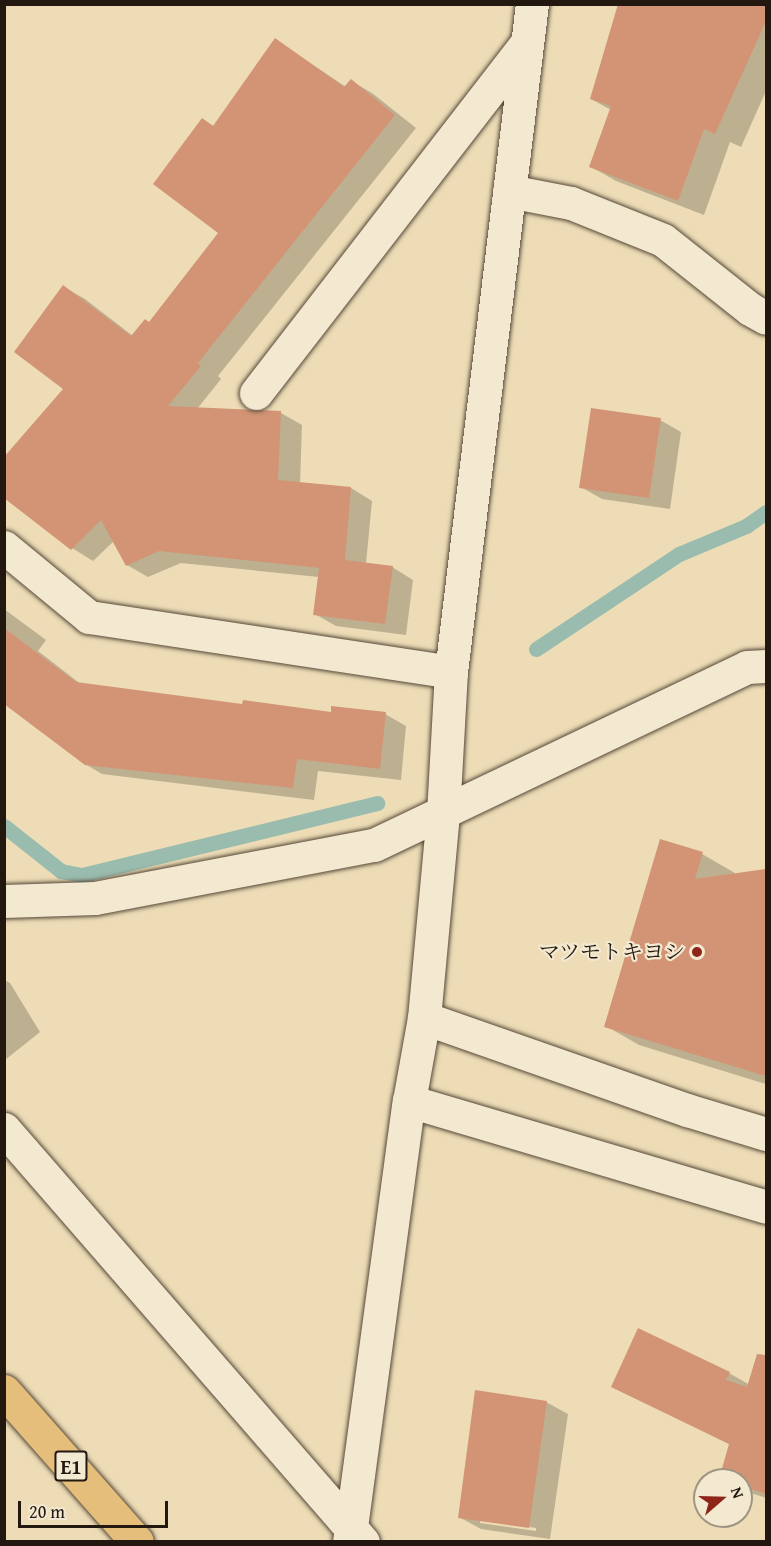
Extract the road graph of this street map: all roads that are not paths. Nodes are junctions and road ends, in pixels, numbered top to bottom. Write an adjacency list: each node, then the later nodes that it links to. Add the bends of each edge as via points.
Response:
1 (532, 4): 2 (street)
2 (526, 44): 3 (street); 5 (street)
3 (509, 191): 4 (street, via 571,203 663,240); 8 (street)
4 (766, 318)
5 (256, 393)
6 (4, 547): 8 (street, via 88,617)
7 (766, 666): 9 (street, via 747,667)
8 (452, 672): 9 (street)
9 (443, 814): 10 (street, via 374,845 266,867 94,898); 11 (street)
10 (4, 901)
11 (423, 1018): 12 (street); 14 (street)
12 (409, 1101): 15 (street); 17 (street)
13 (4, 1129): 17 (street)
14 (766, 1134)
15 (766, 1207)
16 (4, 1391): 18 (highway, E1)
17 (354, 1536)
18 (137, 1542)

